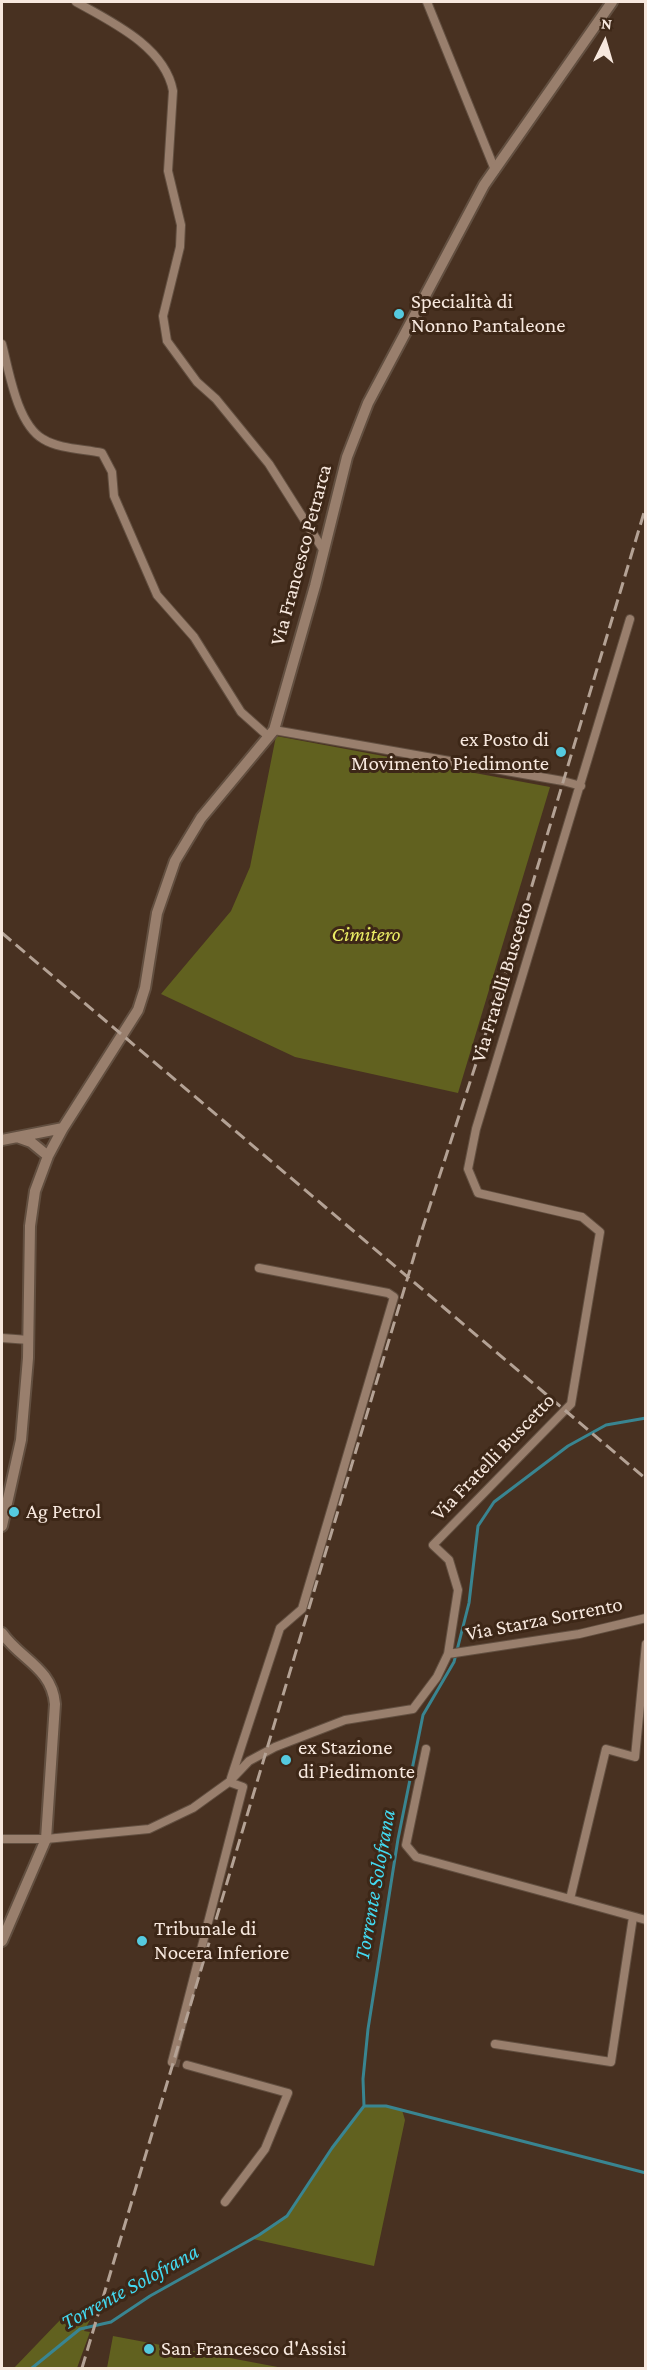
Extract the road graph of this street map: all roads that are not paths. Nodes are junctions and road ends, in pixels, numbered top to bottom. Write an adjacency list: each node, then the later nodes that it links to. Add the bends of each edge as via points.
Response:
1 (76, 2): 6 (street, via 143,45 164,65 171,81 168,171 181,225 176,269 163,316 167,341 197,382 216,399 269,464)
2 (427, 2): 4 (street)
3 (612, 2): 4 (main road, Via Francesco Petrarca)
4 (495, 170): 6 (main road, Via Francesco Petrarca, via 354,433)
5 (2, 344): 8 (street, via 18,404 33,430 44,440 102,453 108,461 114,496 154,589 194,637 241,712)
6 (324, 551): 8 (main road, Via Francesco Petrarca)
7 (630, 619): 9 (street, Via Fratelli Buscetto)
8 (272, 734): 9 (street); 10 (main road, Via Francesco Petrarca, via 201,818 175,861 157,913 138,1010)
9 (581, 786): 21 (street, Via Fratelli Buscetto, via 476,1129 468,1169 478,1193 582,1217 600,1232 571,1404 433,1545 449,1560 458,1590)
10 (63, 1128): 11 (main road); 13 (main road, Via Francesco Petrarca)
11 (17, 1137): 12 (main road); 13 (main road, via 31,1142)
12 (2, 1140)
13 (48, 1156): 16 (main road, Via Francesco Petrarca, via 35,1191 30,1226)
14 (259, 1268): 23 (street, via 394,1297 302,1609 280,1628)
15 (2, 1338): 16 (street)
16 (29, 1340): 17 (main road, Via Francesco Petrarca, via 21,1440)
17 (2, 1526)
18 (645, 1618): 21 (street, Via Starza Sorrento, via 579,1634)
19 (2, 1633): 25 (main road, via 44,1672 54,1695)
20 (645, 1644): 26 (street, via 635,1757 606,1749)
21 (455, 1654): 23 (street, Via Fratelli Buscetto, via 413,1709 345,1720 275,1747 249,1761)
22 (426, 1749): 26 (street, via 406,1845 416,1857)
23 (229, 1782): 25 (street, Via Fratelli Buscetto, via 193,1808 149,1829); 31 (street, via 243,1787)
24 (2, 1839): 25 (street, Via Fratelli Buscetto)
25 (46, 1839): 29 (main road)
26 (570, 1899): 27 (street)
27 (633, 1917): 28 (street); 30 (street, via 611,2062)
28 (645, 1920)
29 (2, 1941)
30 (495, 2044)
31 (171, 2061)
32 (187, 2065): 33 (street, via 288,2093 265,2149)
33 (225, 2202)

